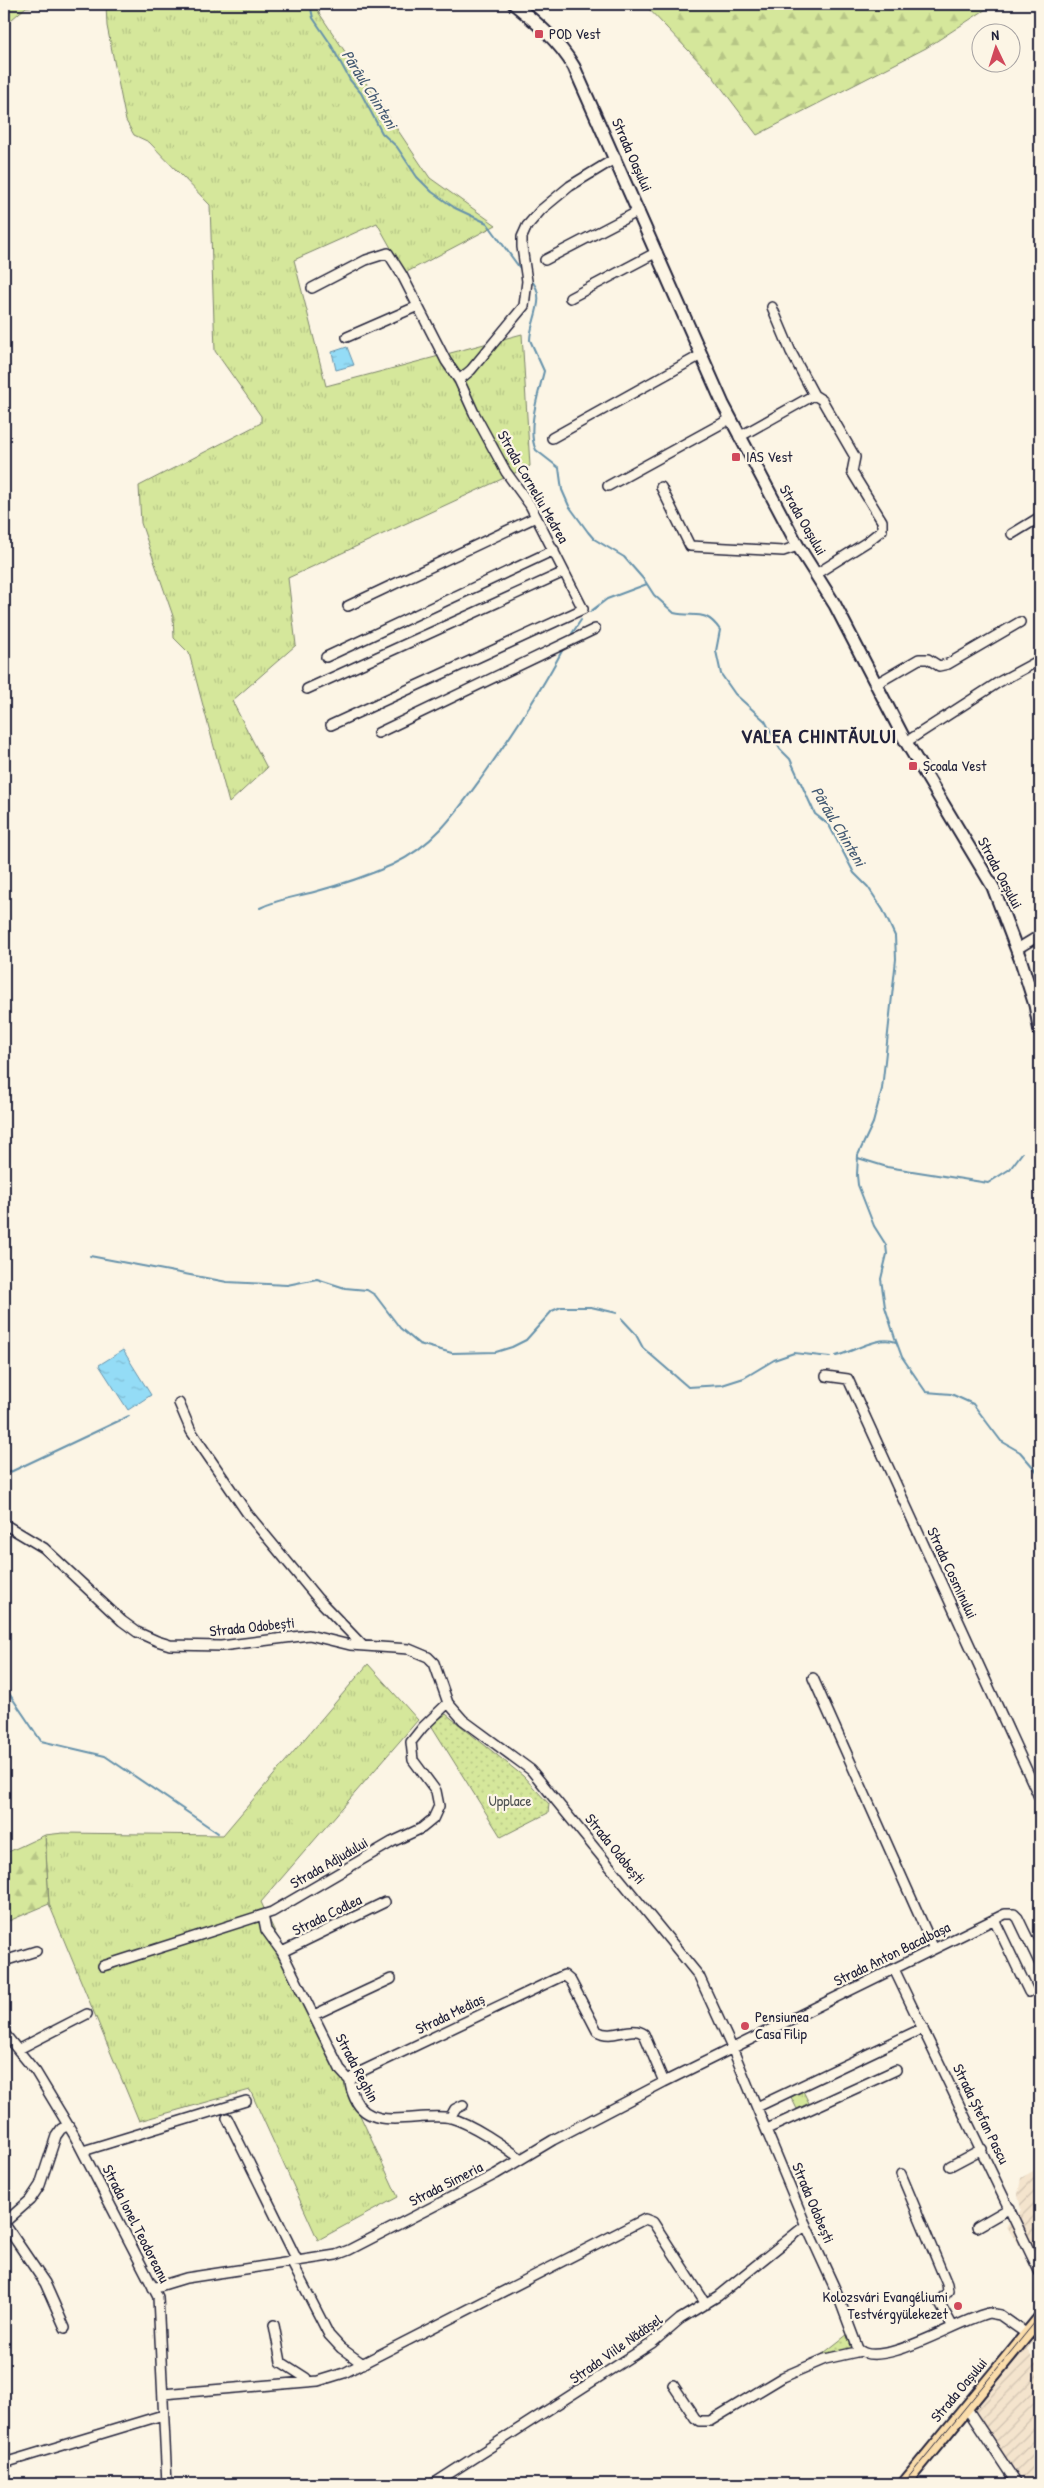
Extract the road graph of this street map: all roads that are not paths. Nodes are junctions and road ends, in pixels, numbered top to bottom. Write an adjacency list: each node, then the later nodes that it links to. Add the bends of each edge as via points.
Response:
1 (514, 4): 2 (main road, Strada Oașului, via 564,50)
2 (616, 158): 3 (main road, Strada Oașului); 12 (street, via 564,190 527,226 522,237 526,277 524,306)
3 (639, 211): 4 (main road, Strada Oașului); 5 (street)
4 (657, 252): 7 (street); 11 (main road, Strada Oașului)
5 (545, 260)
6 (312, 288): 8 (street, Strada Corneliu Medrea, via 366,260 388,253)
7 (570, 298)
8 (418, 306): 10 (street); 12 (street, Strada Corneliu Medrea)
9 (772, 307): 13 (street)
10 (347, 337)
11 (701, 355): 14 (main road, Strada Oașului); 16 (street)
12 (459, 380): 19 (street, Strada Corneliu Medrea, via 506,472)
13 (814, 395): 15 (street); 25 (street, via 822,400 855,457 852,472 883,525 877,535)
14 (730, 419): 15 (main road, Strada Oașului); 17 (street)
15 (739, 437): 22 (main road, Strada Oașului)
16 (552, 438)
17 (608, 486)
18 (660, 487): 22 (street, via 690,546 782,551)
19 (536, 517): 23 (street, Strada Corneliu Medrea); 26 (street)
20 (1040, 518): 21 (street)
21 (1012, 534)
22 (798, 546): 25 (main road, Strada Oașului)
23 (554, 550): 24 (street, Strada Corneliu Medrea); 29 (street)
24 (564, 572): 32 (street); 33 (street, Strada Corneliu Medrea, via 583,608)
25 (816, 574): 31 (main road, Strada Oașului)
26 (348, 606)
27 (1020, 622): 31 (street, via 948,664 939,666 922,658)
28 (595, 629): 34 (street)
29 (326, 658)
30 (1038, 661): 35 (street)
31 (876, 684): 35 (main road, Strada Oașului)
32 (308, 689)
33 (331, 725)
34 (378, 733)
35 (906, 742): 37 (main road, Strada Oașului, via 992,887)
36 (1040, 935): 37 (street)
37 (1017, 949): 38 (main road, Strada Oașului)
38 (1040, 1032)
39 (826, 1376): 45 (street, Strada Cosminului, via 848,1379)
40 (179, 1403): 42 (street, via 191,1431 247,1513)
41 (4, 1524): 42 (street, Strada Odobești, via 44,1548 122,1621 149,1638 170,1645 220,1646 308,1635)
42 (363, 1646): 44 (street, Strada Odobești, via 409,1649 428,1657 434,1662)
43 (813, 1678): 49 (street)
44 (448, 1703): 47 (street, Strada Adjudului, via 412,1742 413,1760 436,1791 439,1806 433,1819); 63 (street, Strada Odobești, via 463,1720 531,1770 597,1849 700,1976)
45 (1040, 1799)
46 (385, 1902): 51 (street, Strada Codlea)
47 (263, 1915): 51 (street, Strada Reghin, via 266,1930); 54 (street, Strada Adjudului)
48 (994, 1919): 49 (street, Strada Anton Bacalbașa); 53 (street, Strada Anton Bacalbașa, via 1010,1913 1018,1918); 57 (street)
49 (934, 1949): 55 (street, Strada Anton Bacalbașa)
50 (36, 1952): 52 (street)
51 (282, 1952): 59 (street, Strada Reghin)
52 (4, 1961)
53 (1040, 1964)
54 (103, 1966)
55 (894, 1969): 60 (street, Strada Ștefan Pascu); 63 (street, Strada Anton Bacalbașa)
56 (391, 1979): 59 (street)
57 (1029, 1992)
58 (87, 2014): 62 (street)
59 (314, 2015): 65 (street, Strada Reghin, via 341,2071)
60 (923, 2028): 69 (street); 74 (street, Strada Ștefan Pascu)
61 (4, 2033): 62 (street, Strada Ionel Teodoreanu)
62 (19, 2049): 72 (street, Strada Ionel Teodoreanu)
63 (733, 2050): 66 (street, Strada Simeria); 69 (street, Strada Odobești)
64 (896, 2070): 73 (street)
65 (350, 2080): 66 (street, Strada Mediaș, via 358,2073 564,1975 571,1981 597,2031 615,2035 634,2030 644,2034); 71 (street, Strada Reghin, via 358,2106 366,2114 390,2118)
66 (664, 2082): 76 (street, Strada Simeria)
67 (246, 2101): 75 (street)
68 (463, 2105): 71 (street, via 455,2109)
69 (758, 2107): 73 (street, Strada Odobești)
70 (227, 2118): 83 (street)
71 (450, 2118): 76 (street, Strada Reghin)
72 (68, 2125): 75 (street, Strada Ionel Teodoreanu); 80 (street, via 56,2136 40,2185 30,2200)
73 (767, 2129): 81 (street, Strada Odobești)
74 (982, 2149): 77 (street); 79 (street, Strada Ștefan Pascu)
75 (83, 2151): 85 (street, Strada Ionel Teodoreanu)
76 (521, 2158): 83 (street, Strada Simeria, via 349,2250)
77 (950, 2166)
78 (902, 2174): 89 (street, via 947,2284 948,2291 939,2302)
79 (1010, 2208): 82 (street); 84 (street, Strada Ștefan Pascu)
80 (4, 2223): 90 (street, via 45,2283)
81 (806, 2225): 86 (street, Strada Viile Nădășel); 92 (street, Strada Odobești)
82 (977, 2227)
83 (294, 2261): 85 (street, Strada Simeria, via 186,2278); 93 (street, via 328,2335)
84 (1040, 2273)
85 (153, 2288): 96 (street, Strada Ionel Teodoreanu, via 158,2297)
86 (706, 2304): 93 (street, via 653,2222 645,2218); 101 (street, Strada Viile Nădășel, via 639,2352)
87 (1040, 2318): 91 (main road, Strada Oașului)
88 (274, 2325): 94 (street, via 281,2362)
89 (952, 2327): 91 (street, via 983,2314 994,2313); 92 (street, via 896,2351 871,2354)
90 (65, 2328)
91 (1027, 2334): 97 (main road, Strada Oașului)
92 (860, 2351): 95 (street, via 825,2359 783,2377 710,2421 694,2418)
93 (363, 2364): 94 (street, via 330,2378)
94 (306, 2381): 96 (street)
95 (672, 2385)
96 (162, 2394): 98 (street, Strada Ionel Teodoreanu)
97 (966, 2407): 102 (main road, Strada Oașului); 103 (street)
98 (164, 2415): 99 (street); 100 (street, Strada Ionel Teodoreanu)
99 (4, 2463)
100 (167, 2484)
101 (433, 2484)
102 (904, 2484)
103 (1016, 2484)

